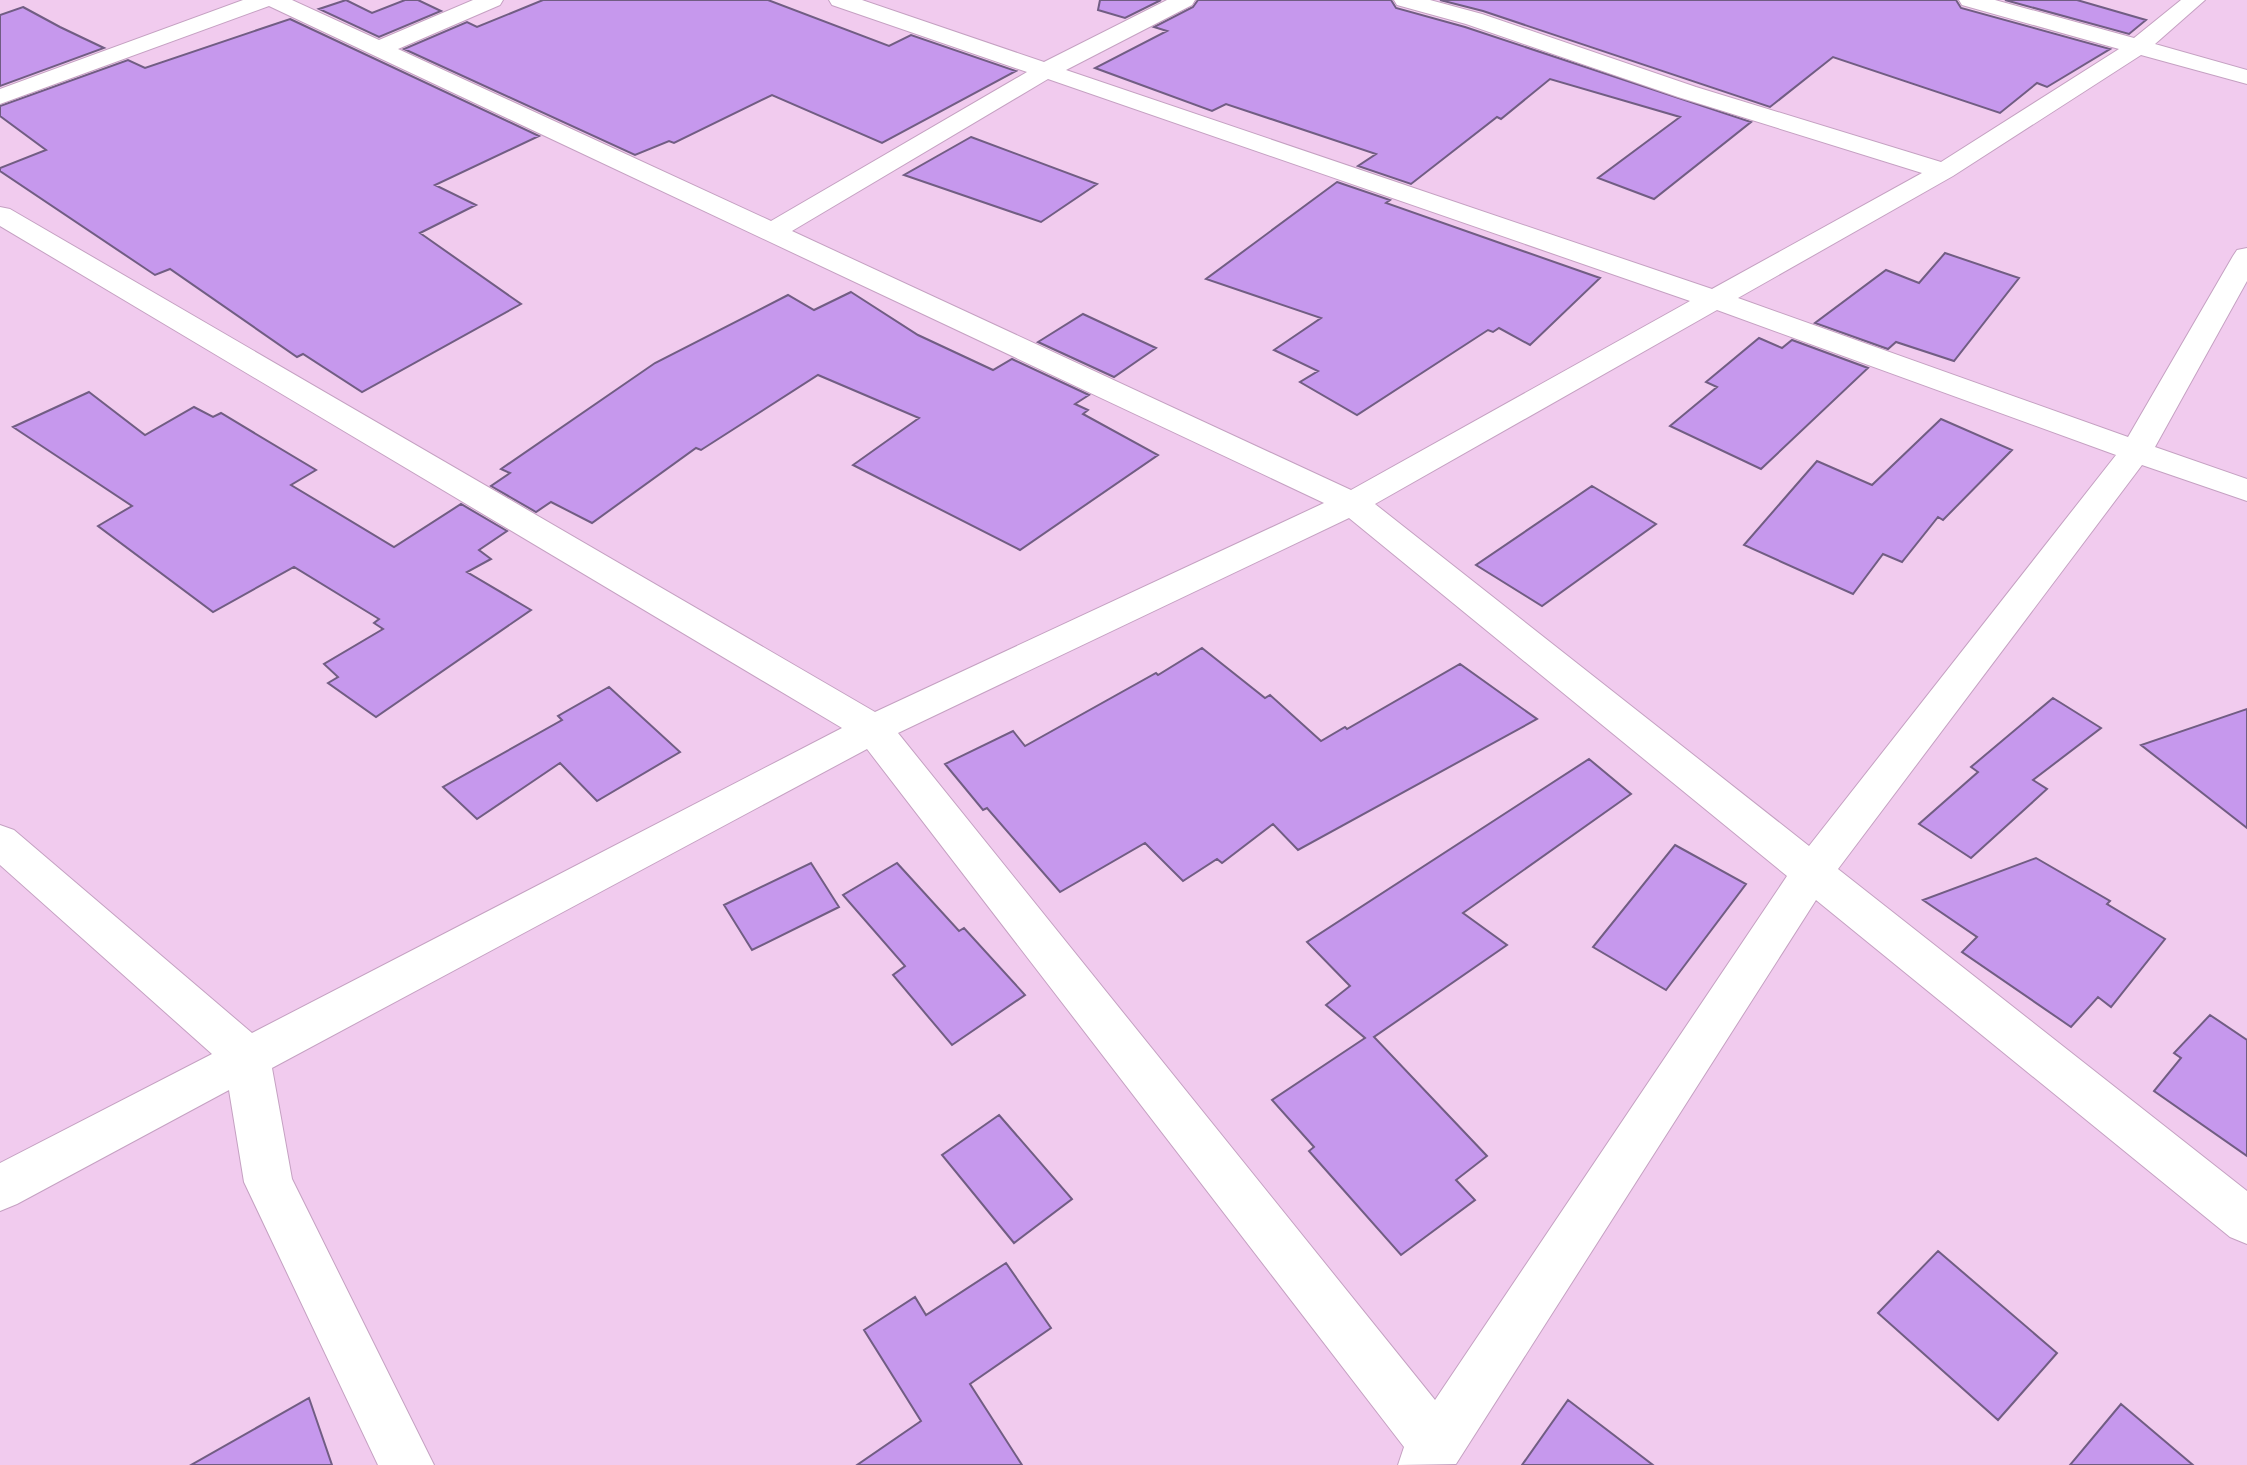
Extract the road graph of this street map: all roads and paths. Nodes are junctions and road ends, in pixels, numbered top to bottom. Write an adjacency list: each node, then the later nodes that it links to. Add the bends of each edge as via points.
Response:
1 (264, 0): 13 (street)
2 (274, 0): 10 (street)
3 (492, 0): 10 (street)
4 (840, 0): 11 (street)
5 (1184, 0): 11 (street)
6 (1405, 0): 14 (street)
7 (1970, 0): 9 (street)
8 (2194, 0): 9 (street)
9 (2139, 46): 12 (street); 14 (street)
10 (379, 49): 16 (street)
11 (1045, 71): 16 (street); 18 (street)
12 (2247, 77)
13 (0, 97)
14 (1944, 172): 18 (street)
15 (0, 215): 22 (street)
16 (772, 232): 21 (street)
17 (2247, 257): 19 (street)
18 (1712, 299): 19 (street); 21 (street)
19 (2136, 451): 20 (street); 24 (street)
20 (2247, 491)
21 (1352, 503): 22 (street); 24 (street)
22 (873, 729): 25 (street); 28 (street)
23 (0, 841): 25 (street)
24 (1811, 873): 27 (street); 28 (street)
25 (247, 1057): 26 (street); 29 (street, via 268,1182)
26 (0, 1188)
27 (2247, 1221)
28 (1430, 1455)
29 (407, 1465)

